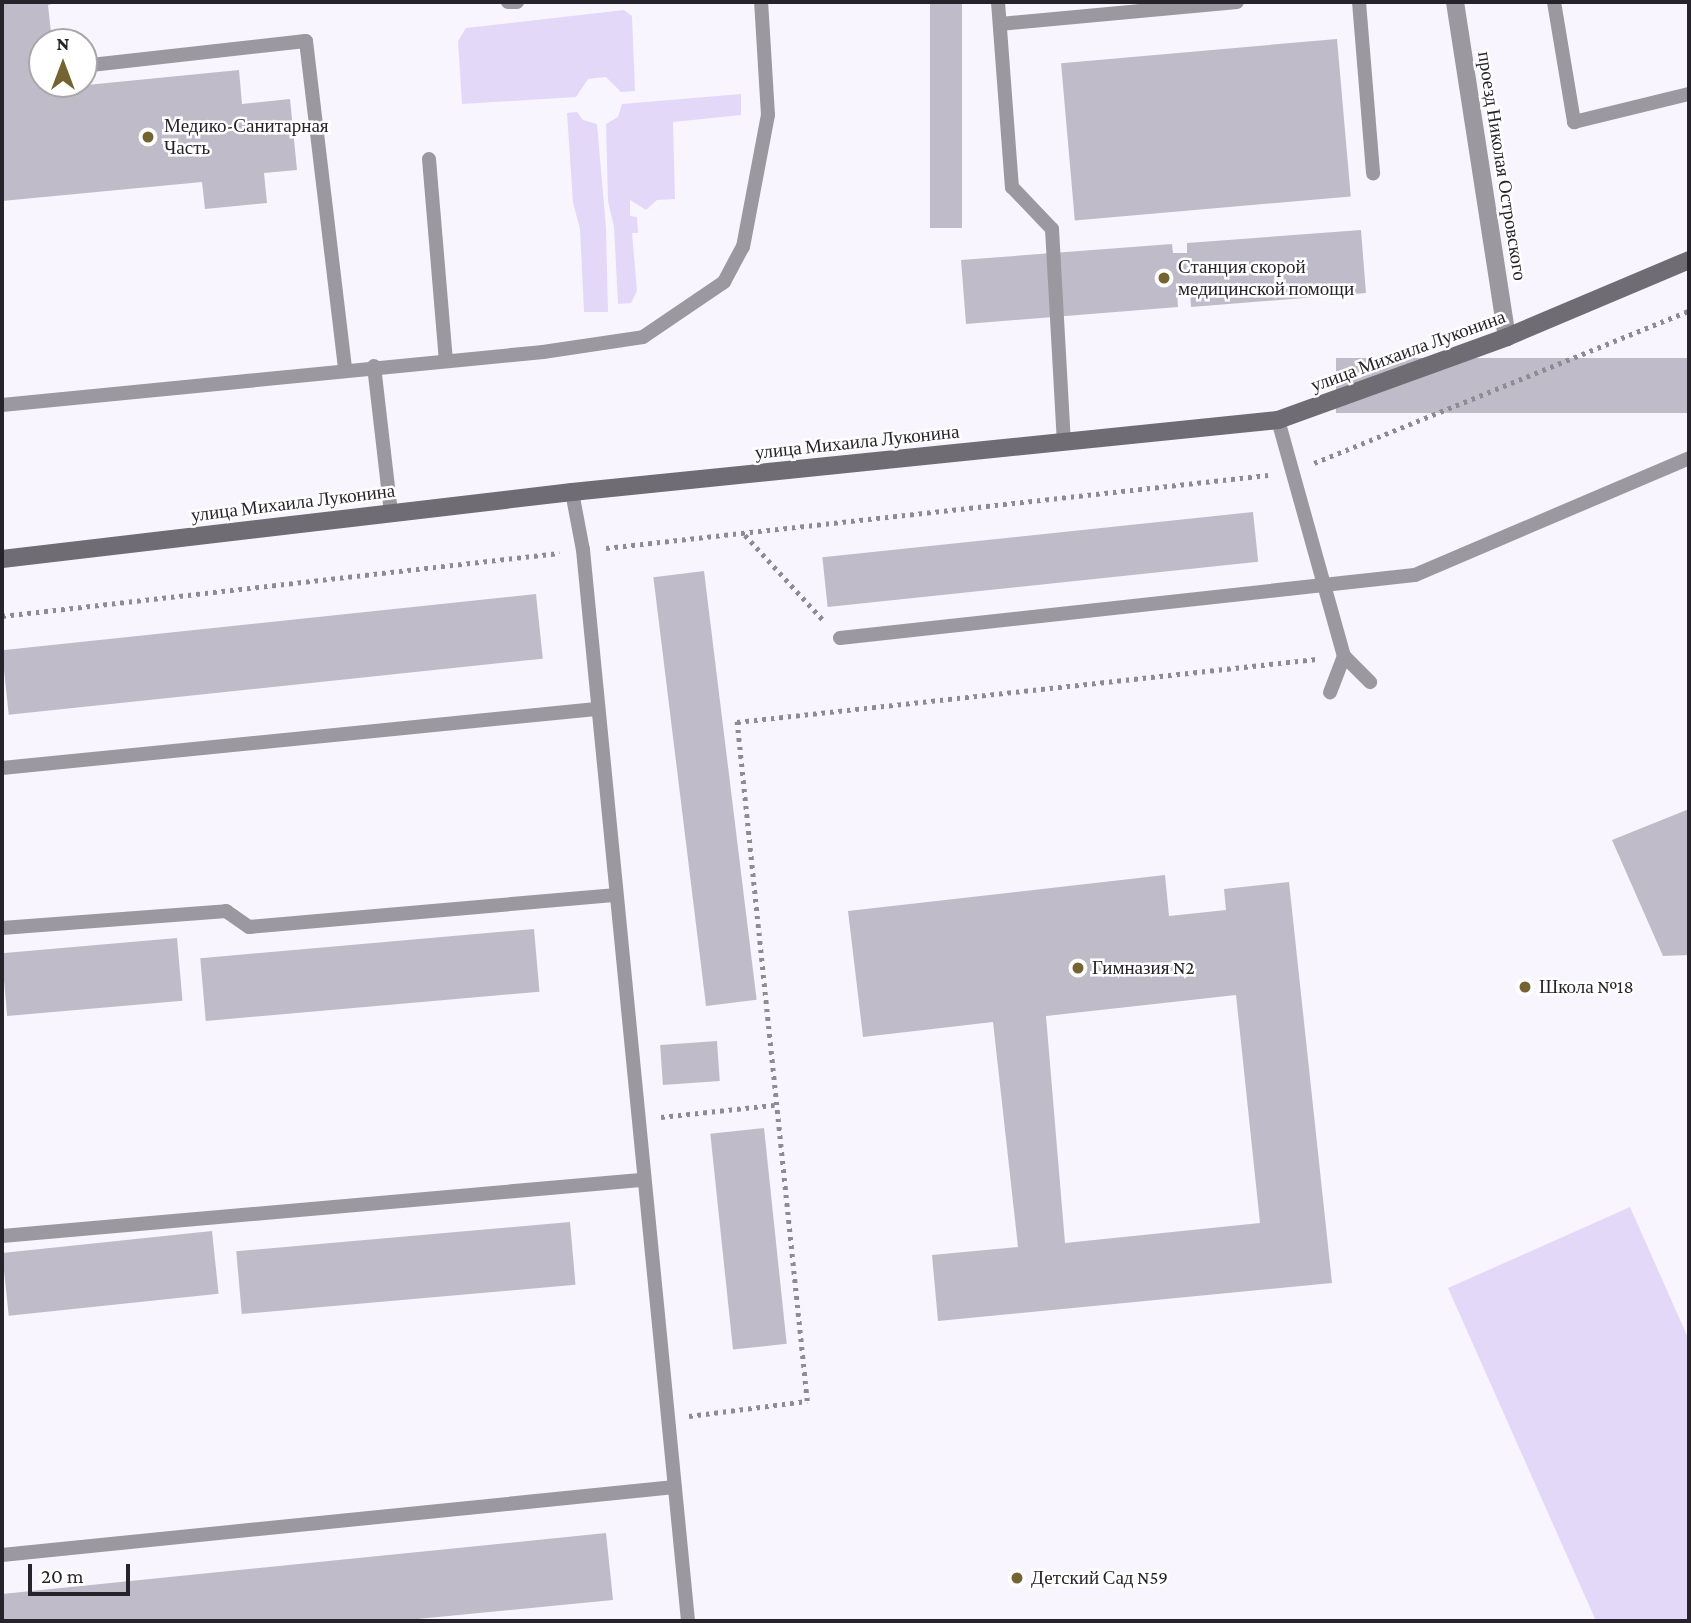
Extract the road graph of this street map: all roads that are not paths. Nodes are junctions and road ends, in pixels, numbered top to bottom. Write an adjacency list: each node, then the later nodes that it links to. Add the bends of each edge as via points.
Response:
1 (508, 2): 2 (lane)
2 (517, 2)
3 (761, 2): 16 (lane, via 768,115 743,247 724,282 643,337)
4 (998, 2): 9 (lane)
5 (1237, 2): 9 (lane)
6 (1359, 2): 13 (lane)
7 (1455, 2): 15 (street, проезд Николая Островского)
8 (1555, 2): 11 (lane, via 1574,122)
9 (1000, 24): 21 (lane, via 1012,187 1052,229)
10 (98, 64): 18 (lane, via 306,41)
11 (1689, 94)
12 (429, 159): 16 (lane)
13 (1373, 173)
14 (1689, 260): 15 (main road, улица Михаила Луконина)
15 (1507, 337): 20 (main road, улица Михаила Луконина)
16 (446, 360): 17 (lane)
17 (374, 366): 18 (lane); 24 (lane)
18 (345, 369): 19 (lane)
19 (2, 405)
20 (1278, 420): 21 (main road, улица Михаила Луконина); 26 (lane)
21 (1064, 442): 23 (main road, улица Михаила Луконина)
22 (1689, 458): 26 (lane, via 1415,575)
23 (572, 492): 24 (main road, улица Михаила Луконина); 31 (lane, via 583,550)
24 (391, 513): 25 (main road, улица Михаила Луконина)
25 (2, 559)
26 (1325, 588): 27 (lane); 28 (lane)
27 (840, 638)
28 (1344, 656): 29 (lane); 30 (lane)
29 (1370, 682)
30 (1330, 692)
31 (596, 709): 32 (lane); 33 (lane)
32 (2, 768)
33 (614, 894): 34 (lane, via 249,927 226,911); 35 (lane)
34 (2, 929)
35 (641, 1180): 36 (lane); 37 (lane)
36 (2, 1236)
37 (675, 1488): 38 (lane); 39 (lane)
38 (2, 1555)
39 (688, 1621)

